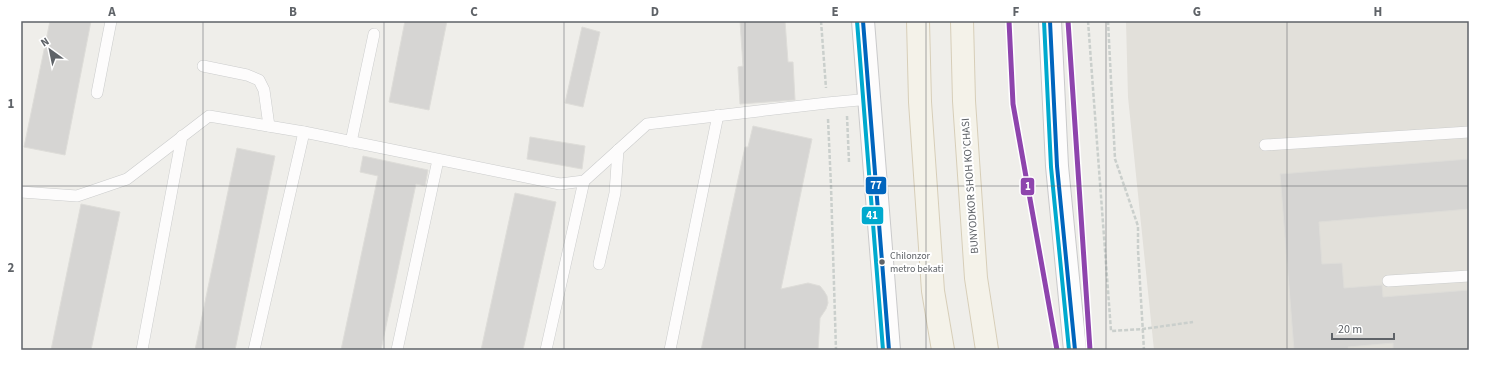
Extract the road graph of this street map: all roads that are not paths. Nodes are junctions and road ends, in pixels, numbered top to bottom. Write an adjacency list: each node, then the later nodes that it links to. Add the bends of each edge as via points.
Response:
1 (111, 21): 8 (lane)
2 (863, 21): 9 (street)
3 (918, 21): 30 (main road, via 923,149 933,291)
4 (962, 21): 31 (main road, BUNYODKOR SHOH KO'CHASI, via 964,101 976,278)
5 (1050, 21): 32 (street, via 1058,166)
6 (374, 34): 15 (lane)
7 (203, 66): 11 (lane, via 259,80 264,90)
8 (97, 93)
9 (870, 99): 10 (lane); 29 (street)
10 (718, 116): 17 (lane, via 648,124); 28 (lane)
11 (269, 126): 12 (lane); 14 (lane, via 209,116)
12 (304, 132): 15 (lane); 25 (lane)
13 (1469, 132): 16 (lane)
14 (182, 136): 20 (lane, via 127,179 77,196); 24 (lane)
15 (351, 142): 18 (lane)
16 (1265, 145)
17 (618, 150): 19 (lane); 21 (lane, via 615,193)
18 (438, 160): 19 (lane, via 560,184); 26 (lane)
19 (584, 181): 27 (lane)
20 (21, 192)
21 (600, 264)
22 (1469, 276): 23 (lane)
23 (1388, 281)
24 (142, 350)
25 (254, 350)
26 (397, 350)
27 (546, 350)
28 (670, 350)
29 (889, 350)
30 (943, 350)
31 (988, 350)
32 (1075, 350)

